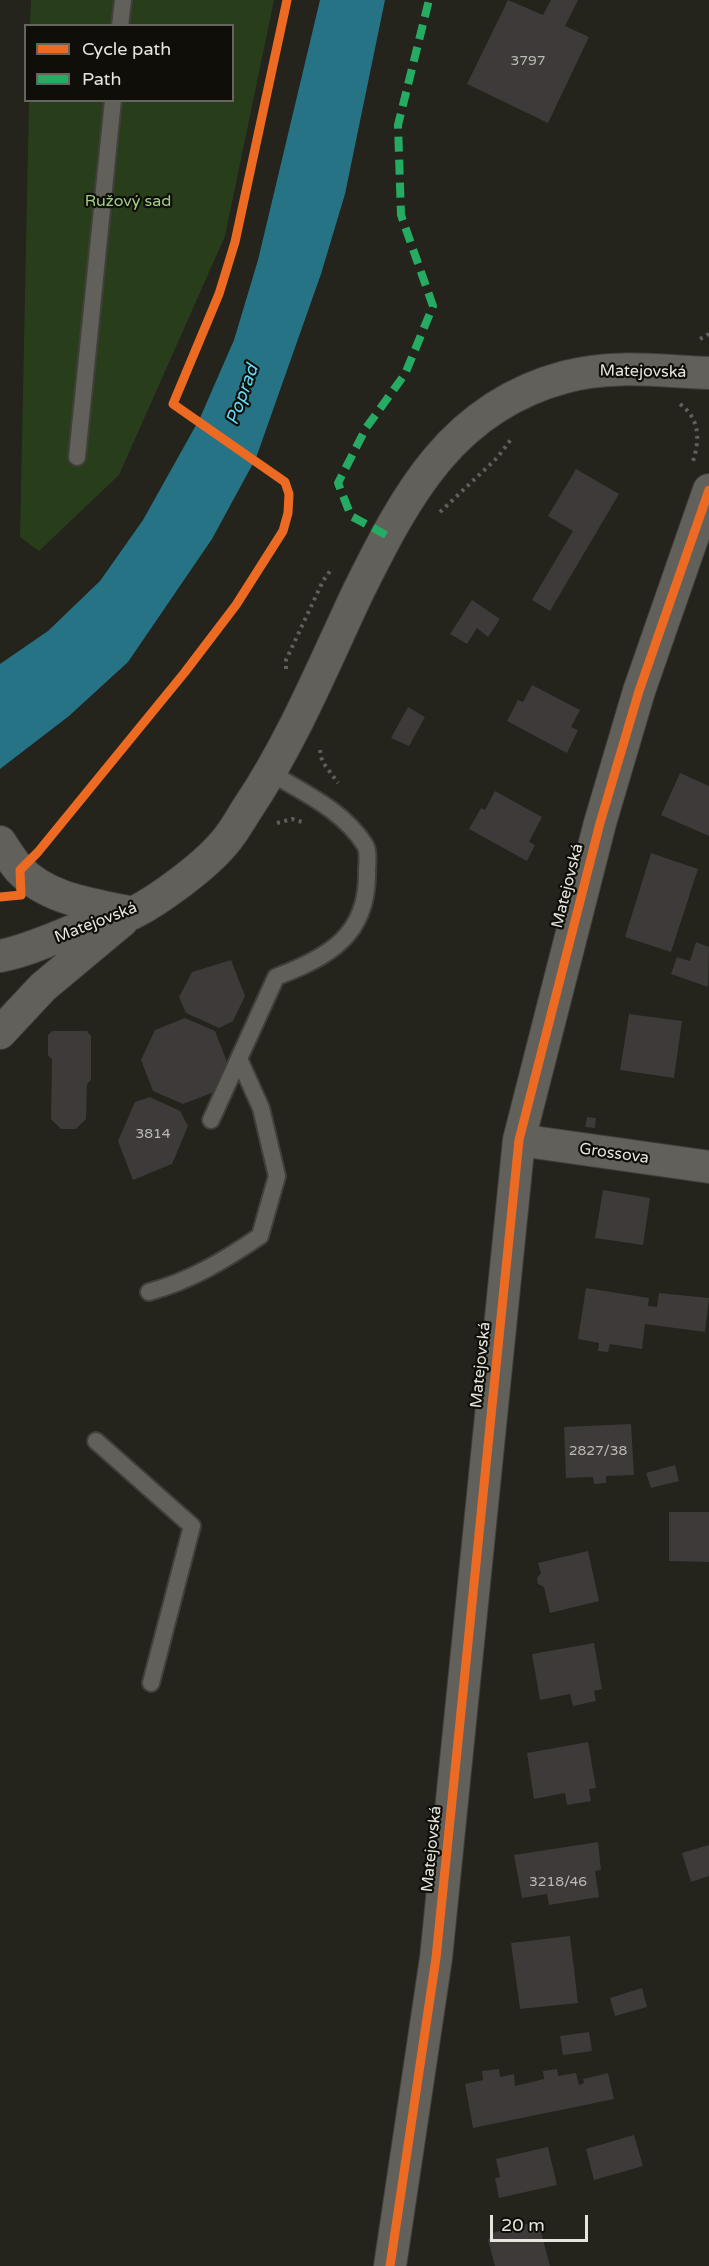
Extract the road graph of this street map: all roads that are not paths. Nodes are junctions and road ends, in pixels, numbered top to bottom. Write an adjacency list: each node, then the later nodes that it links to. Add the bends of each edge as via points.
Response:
1 (123, 0): 2 (lane)
2 (120, 24)
3 (113, 102): 5 (lane)
4 (709, 373): 8 (street, Matejovská, via 620,368 565,376 523,392 466,429 428,469 399,511)
5 (77, 457)
6 (700, 479): 7 (street, Matejovská)
7 (698, 550): 15 (street, Matejovská, via 639,691 603,812)
8 (271, 773): 10 (street, Matejovská, via 224,843 190,874); 13 (lane, via 339,814 367,847 368,893 353,930 318,961 276,977)
9 (0, 842): 10 (street, via 20,870 45,890)
10 (132, 913): 11 (street, Matejovská); 12 (street, via 43,987)
11 (0, 956)
12 (0, 1033)
13 (239, 1059): 14 (lane); 17 (lane, via 261,1108 277,1176 260,1236 178,1285)
14 (211, 1119)
15 (519, 1140): 16 (street, Grossova); 20 (street, Matejovská, via 436,1958)
16 (709, 1167)
17 (149, 1292)
18 (96, 1441): 19 (lane, via 192,1526)
19 (151, 1683)
20 (390, 2266)

